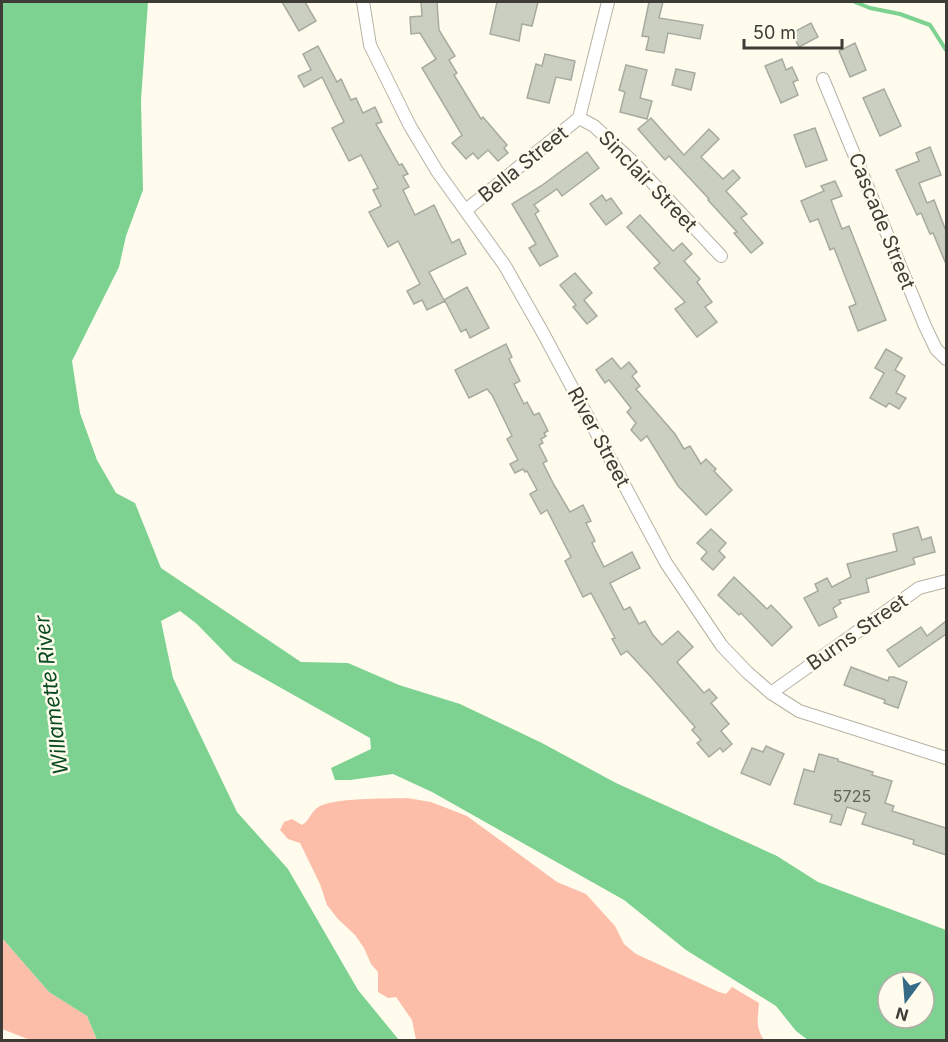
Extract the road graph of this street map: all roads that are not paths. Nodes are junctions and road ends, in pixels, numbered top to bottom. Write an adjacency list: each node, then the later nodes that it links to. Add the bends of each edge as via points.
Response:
1 (363, 2): 5 (street, River Street, via 370,45 410,126)
2 (608, 2): 4 (street, Sinclair Street)
3 (823, 79): 7 (street, Cascade Street, via 925,326 936,349)
4 (579, 118): 5 (street, Bella Street); 6 (street, Sinclair Street, via 594,126 634,163)
5 (466, 210): 9 (street, River Street, via 505,266 666,563 722,646)
6 (721, 256)
7 (946, 359)
8 (946, 581): 9 (street, Burns Street, via 919,588)
9 (771, 693): 10 (street, River Street, via 799,711)
10 (946, 758)

